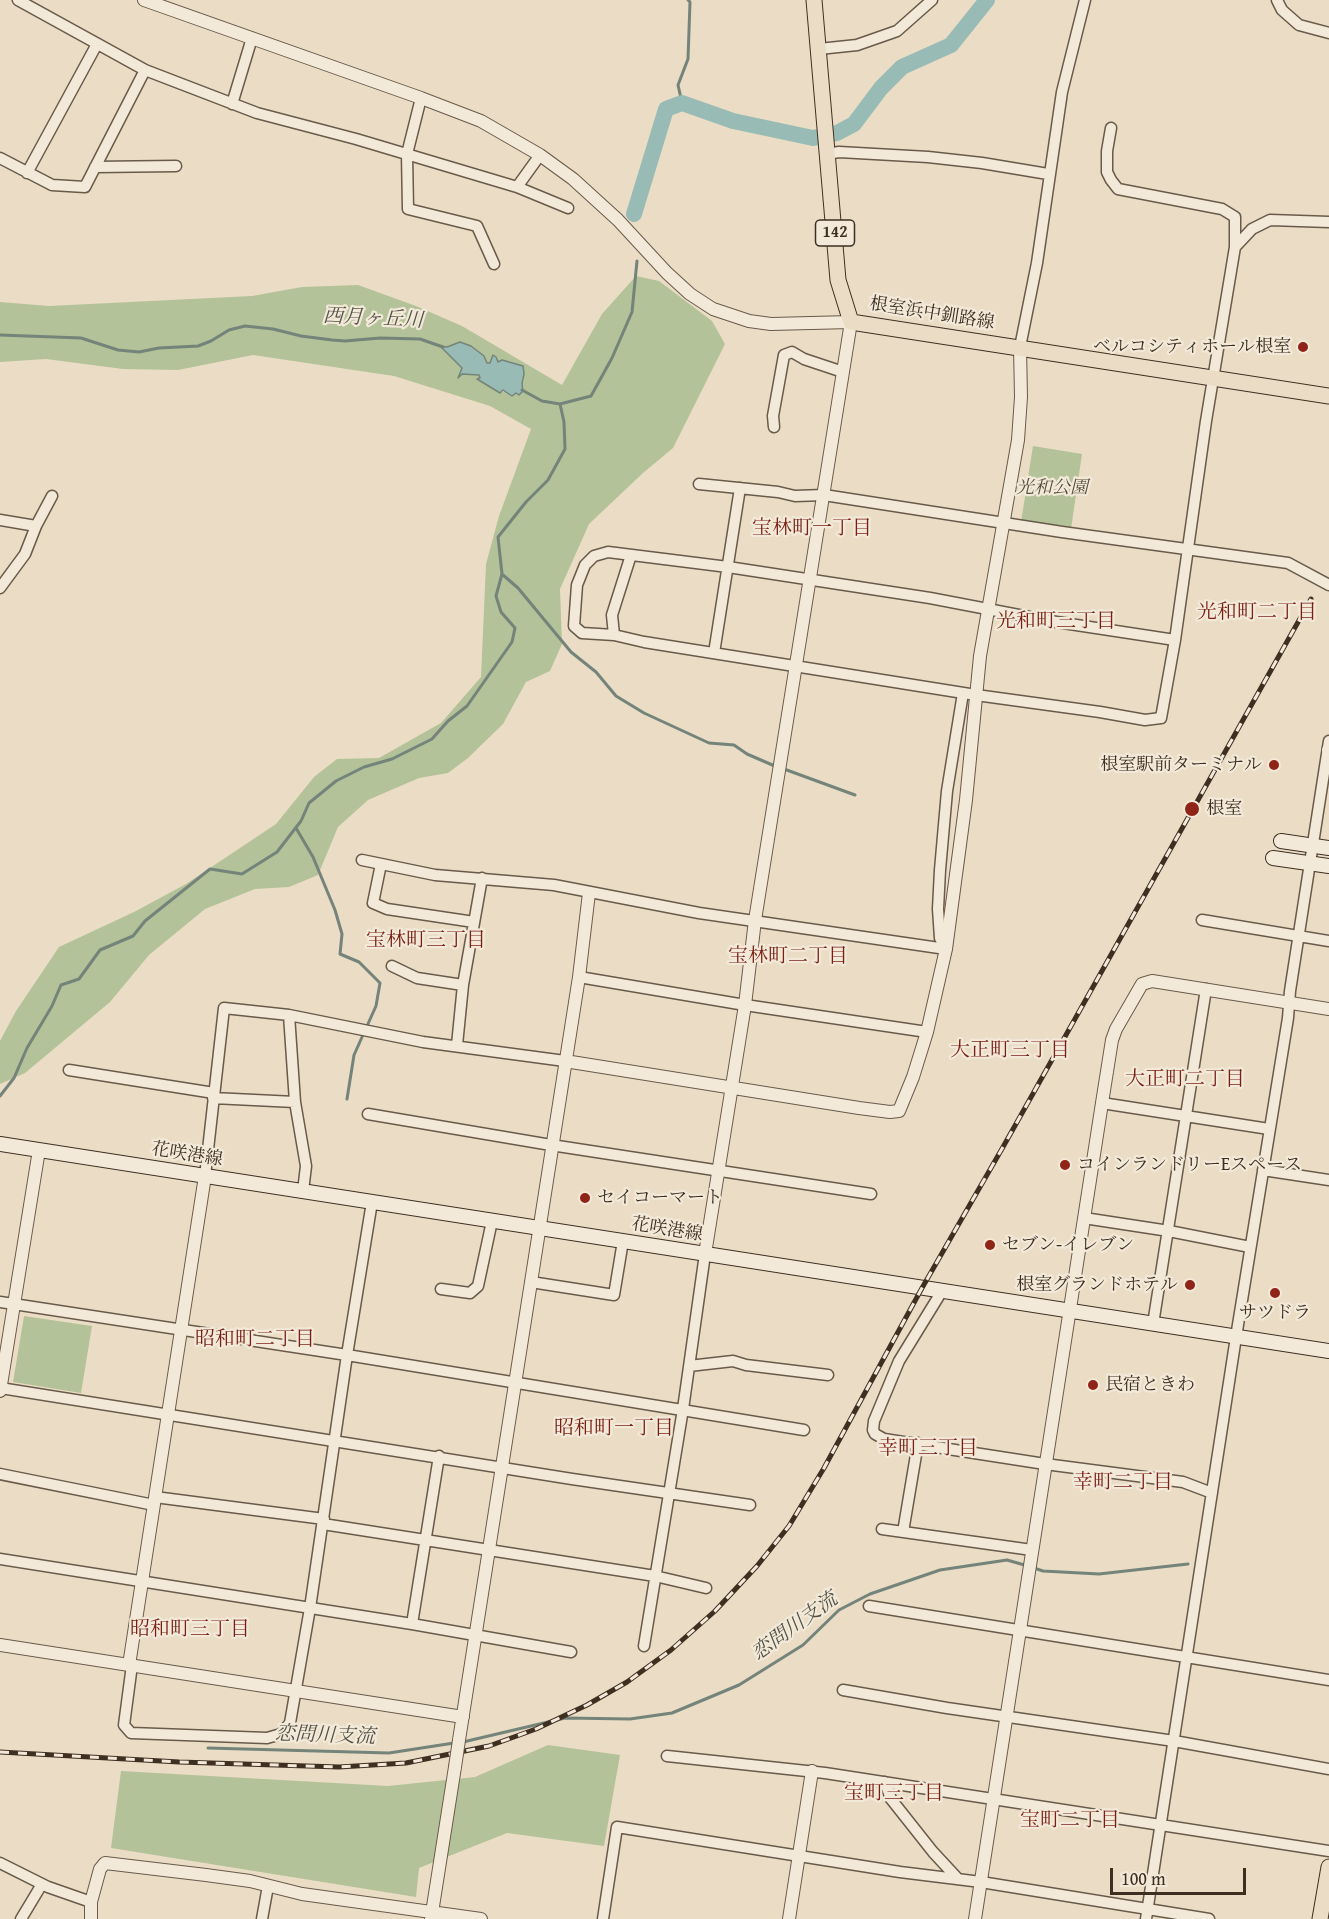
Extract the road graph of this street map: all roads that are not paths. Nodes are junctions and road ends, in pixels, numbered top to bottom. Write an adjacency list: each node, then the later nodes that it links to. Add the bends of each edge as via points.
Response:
1 (18, 0): 9 (street)
2 (144, 0): 8 (street)
3 (814, 0): 10 (main road, 根室浜中釧路線 / 142)
4 (932, 0): 10 (street, via 897,31 857,45)
5 (1085, 0): 22 (street, via 1062,93)
6 (1277, 0): 7 (street, via 1299,25)
7 (1329, 33)
8 (252, 38): 12 (street); 13 (street)
9 (97, 44): 11 (street); 21 (street)
10 (819, 49): 15 (main road, 根室浜中釧路線 / 142)
11 (145, 70): 13 (street); 20 (street)
12 (421, 98): 16 (street); 17 (street, via 481,121)
13 (232, 104): 16 (street)
14 (1112, 128): 26 (street, via 1107,172 1118,189 1222,209 1235,217)
15 (826, 142): 22 (street, via 839,152 928,157); 28 (main road, 根室浜中釧路線 / 142, via 838,280)
16 (407, 154): 23 (street); 27 (street, via 408,209 477,226)
17 (540, 155): 23 (street); 28 (street, via 596,199 667,273 713,309 771,324)
18 (0, 158): 21 (street)
19 (176, 166): 20 (street)
20 (96, 167): 21 (street, via 85,187 52,185)
21 (27, 173)
22 (1048, 174): 29 (street, via 1037,263)
23 (517, 187): 24 (street)
24 (568, 208)
25 (1329, 222): 26 (street, via 1270,220 1252,229)
26 (1235, 247): 31 (street)
27 (494, 264)
28 (851, 322): 29 (main road, 根室浜中釧路線); 30 (street)
29 (1020, 347): 31 (main road, 根室浜中釧路線); 39 (street, via 1018,440)
30 (843, 372): 33 (street, via 792,352 784,355); 37 (street)
31 (1214, 378): 32 (main road, 根室浜中釧路線); 41 (street)
32 (1329, 396)
33 (774, 428)
34 (699, 484): 35 (street)
35 (740, 488): 37 (street, via 795,496); 43 (street)
36 (52, 495): 40 (street)
37 (824, 495): 39 (street); 44 (street)
38 (0, 520): 40 (street)
39 (1004, 522): 41 (street); 47 (street)
40 (36, 526): 46 (street, via 25,554)
41 (1187, 550): 45 (street, via 1288,562); 49 (street)
42 (632, 555): 43 (street); 48 (street, via 612,615); 48 (street, via 608,552 594,556 585,565 578,585 574,627 582,633)
43 (728, 567): 44 (street); 50 (street)
44 (810, 581): 47 (street); 51 (street)
45 (1329, 585)
46 (0, 588)
47 (988, 609): 49 (street); 53 (street)
48 (614, 635): 50 (street)
49 (1175, 640): 53 (street, via 1161,718 1145,720)
50 (714, 653): 51 (street)
51 (797, 667): 52 (street); 65 (street)
52 (963, 693): 53 (street); 70 (street, via 947,791 940,870 940,938)
53 (976, 695): 70 (street)
54 (1329, 747): 56 (street)
55 (1281, 841): 56 (main road)
56 (1312, 846): 57 (main road); 60 (street)
57 (1329, 848)
58 (1273, 858): 60 (main road)
59 (362, 860): 61 (street)
60 (1310, 863): 62 (main road); 68 (street)
61 (381, 864): 63 (street, via 435,875); 67 (street, via 373,903 387,909)
62 (1329, 866)
63 (482, 878): 64 (street, via 554,885); 67 (street)
64 (589, 893): 65 (street); 72 (street)
65 (755, 920): 70 (street); 76 (street)
66 (1202, 920): 68 (street)
67 (474, 922): 73 (street)
68 (1299, 936): 69 (street); 75 (street)
69 (1329, 941)
70 (946, 949): 79 (street)
71 (392, 966): 73 (street, via 417,978)
72 (579, 977): 76 (street); 81 (street)
73 (463, 985): 80 (street)
74 (1206, 989): 75 (street); 86 (street, via 1152,981 1142,984 1116,1029); 88 (street)
75 (1289, 1002): 77 (street); 89 (street)
76 (745, 1005): 79 (street); 83 (street)
77 (1329, 1009)
78 (289, 1015): 80 (street, via 423,1042); 84 (street, via 224,1008); 85 (street)
79 (927, 1032): 83 (street, via 899,1111)
80 (457, 1045): 81 (street)
81 (565, 1061): 83 (street); 91 (street)
82 (69, 1070): 84 (street)
83 (732, 1088): 93 (street)
84 (213, 1096): 85 (street); 95 (street)
85 (295, 1102): 97 (street, via 306,1166)
86 (1102, 1103): 88 (street); 100 (street)
87 (368, 1114): 91 (street)
88 (1186, 1117): 89 (street); 103 (street)
89 (1269, 1129): 94 (street)
90 (0, 1144): 92 (main road, 花咲港線)
91 (551, 1145): 93 (street); 102 (street)
92 (39, 1150): 95 (main road, 花咲港線); 111 (street)
93 (719, 1170): 98 (street); 106 (street)
94 (1263, 1170): 96 (street); 105 (street)
95 (205, 1176): 97 (main road, 花咲港線); 114 (street)
96 (1329, 1180)
97 (303, 1191): 99 (main road, 花咲港線)
98 (871, 1194)
99 (372, 1202): 101 (main road, 花咲港線); 117 (street)
100 (1084, 1218): 103 (street); 112 (street)
101 (492, 1221): 102 (main road, 花咲港線); 108 (street, via 478,1286 470,1293)
102 (539, 1228): 104 (main road, 花咲港線); 107 (street)
103 (1169, 1231): 105 (street); 113 (street)
104 (623, 1241): 106 (main road, 花咲港線); 107 (street, via 614,1295)
105 (1250, 1247): 115 (street)
106 (705, 1254): 109 (main road, 花咲港線); 118 (street)
107 (531, 1282): 120 (street)
108 (441, 1288)
109 (942, 1291): 112 (main road, 花咲港線); 126 (street, via 899,1361 874,1421 875,1434 884,1439)
110 (0, 1302): 111 (street)
111 (14, 1304): 114 (street); 121 (street)
112 (1070, 1311): 113 (main road, 花咲港線); 128 (street)
113 (1153, 1324): 115 (main road, 花咲港線)
114 (180, 1330): 117 (street); 123 (street)
115 (1236, 1336): 116 (main road, 花咲港線); 132 (street)
116 (1329, 1351)
117 (347, 1355): 120 (street); 125 (street)
118 (689, 1366): 119 (street, via 733,1361); 122 (street)
119 (828, 1375)
120 (515, 1383): 122 (street); 129 (street)
121 (0, 1389): 123 (street)
122 (682, 1409): 124 (street); 131 (street)
123 (168, 1414): 125 (street); 133 (street)
124 (804, 1430)
125 (336, 1441): 127 (street); 135 (street)
126 (918, 1443): 128 (street); 137 (street)
127 (439, 1456): 129 (street); 138 (street)
128 (1045, 1464): 132 (street, via 1183,1482); 140 (street)
129 (502, 1467): 131 (street); 139 (street)
130 (0, 1474): 133 (street)
131 (669, 1491): 134 (street); 142 (street)
132 (1212, 1493): 153 (street)
133 (155, 1501): 135 (street); 143 (street)
134 (750, 1505)
135 (323, 1522): 138 (street); 146 (street)
136 (882, 1529): 137 (street)
137 (903, 1532): 140 (street)
138 (426, 1540): 139 (street); 147 (street)
139 (489, 1550): 142 (street); 149 (street)
140 (1032, 1550): 148 (street)
141 (0, 1559): 143 (street)
142 (655, 1576): 144 (street); 151 (street)
143 (142, 1581): 146 (street); 154 (street)
144 (706, 1588)
145 (869, 1606): 148 (street)
146 (310, 1608): 147 (street); 157 (street)
147 (412, 1624): 149 (street)
148 (1020, 1631): 153 (street); 158 (street)
149 (476, 1634): 152 (street); 159 (street)
150 (0, 1645): 154 (street)
151 (644, 1646)
152 (571, 1652)
153 (1187, 1657): 155 (street); 160 (street)
154 (130, 1665): 157 (street); 157 (street, via 124,1725 131,1733 267,1737 281,1734 290,1723)
155 (1329, 1680)
156 (843, 1690): 158 (street)
157 (297, 1691): 159 (street)
158 (1007, 1716): 160 (street); 165 (street)
159 (463, 1717): 177 (street, bridge)
160 (1174, 1741): 162 (street); 166 (street)
161 (667, 1756): 163 (street)
162 (1329, 1769)
163 (812, 1772): 164 (street); 168 (street)
164 (885, 1782): 165 (street); 171 (street, via 891,1799)
165 (994, 1799): 166 (street); 172 (street)
166 (1161, 1825): 167 (street); 176 (street)
167 (1329, 1851)
168 (798, 1856): 171 (street); 182 (street, via 617,1827); 183 (street)
169 (0, 1863): 173 (street)
170 (1329, 1866): 186 (main road)
171 (958, 1879): 172 (street)
172 (981, 1882): 176 (street); 184 (street)
173 (42, 1884): 175 (street); 178 (street)
174 (268, 1886): 175 (street, via 105,1863); 177 (street); 180 (street)
175 (92, 1902): 179 (street)
176 (1147, 1914): 185 (street)
177 (432, 1915): 181 (street)
178 (21, 1919)
179 (91, 1919)
180 (262, 1919)
181 (481, 1919)
182 (603, 1919)
183 (789, 1919)
184 (975, 1919)
185 (1209, 1919)
186 (1320, 1919)

